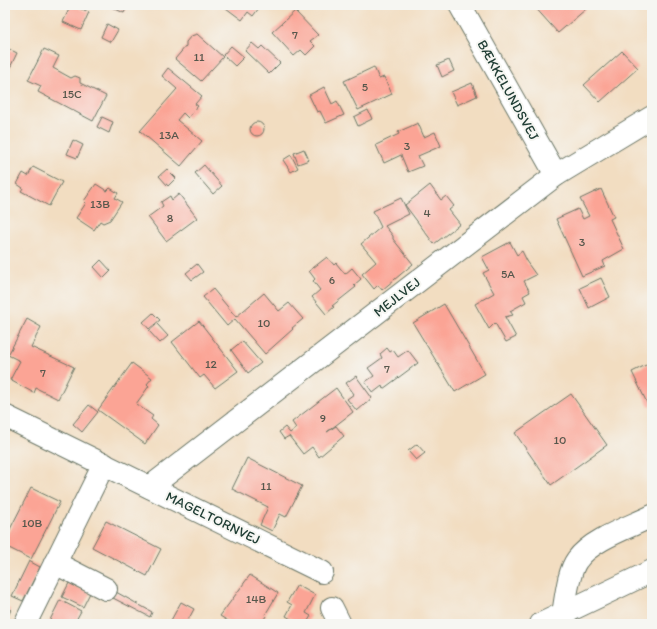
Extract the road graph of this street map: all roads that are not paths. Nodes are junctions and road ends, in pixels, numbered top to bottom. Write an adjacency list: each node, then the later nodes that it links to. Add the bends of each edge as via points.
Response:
1 (460, 5): 3 (street, BÆKKELUNDSVEJ)
2 (652, 117): 3 (street, MEJLVEJ)
3 (556, 175): 6 (street, MEJLVEJ)
4 (5, 416): 5 (street, MAGELTORNVEJ)
5 (104, 464): 6 (street, MAGELTORNVEJ); 8 (street)
6 (150, 487): 10 (street, MAGELTORNVEJ)
7 (652, 516): 12 (street, via 599,542 577,560)
8 (55, 563): 11 (street); 13 (street)
9 (652, 571): 12 (street)
10 (322, 572)
11 (106, 589)
12 (563, 614): 14 (street)
13 (25, 624)
14 (541, 624)

